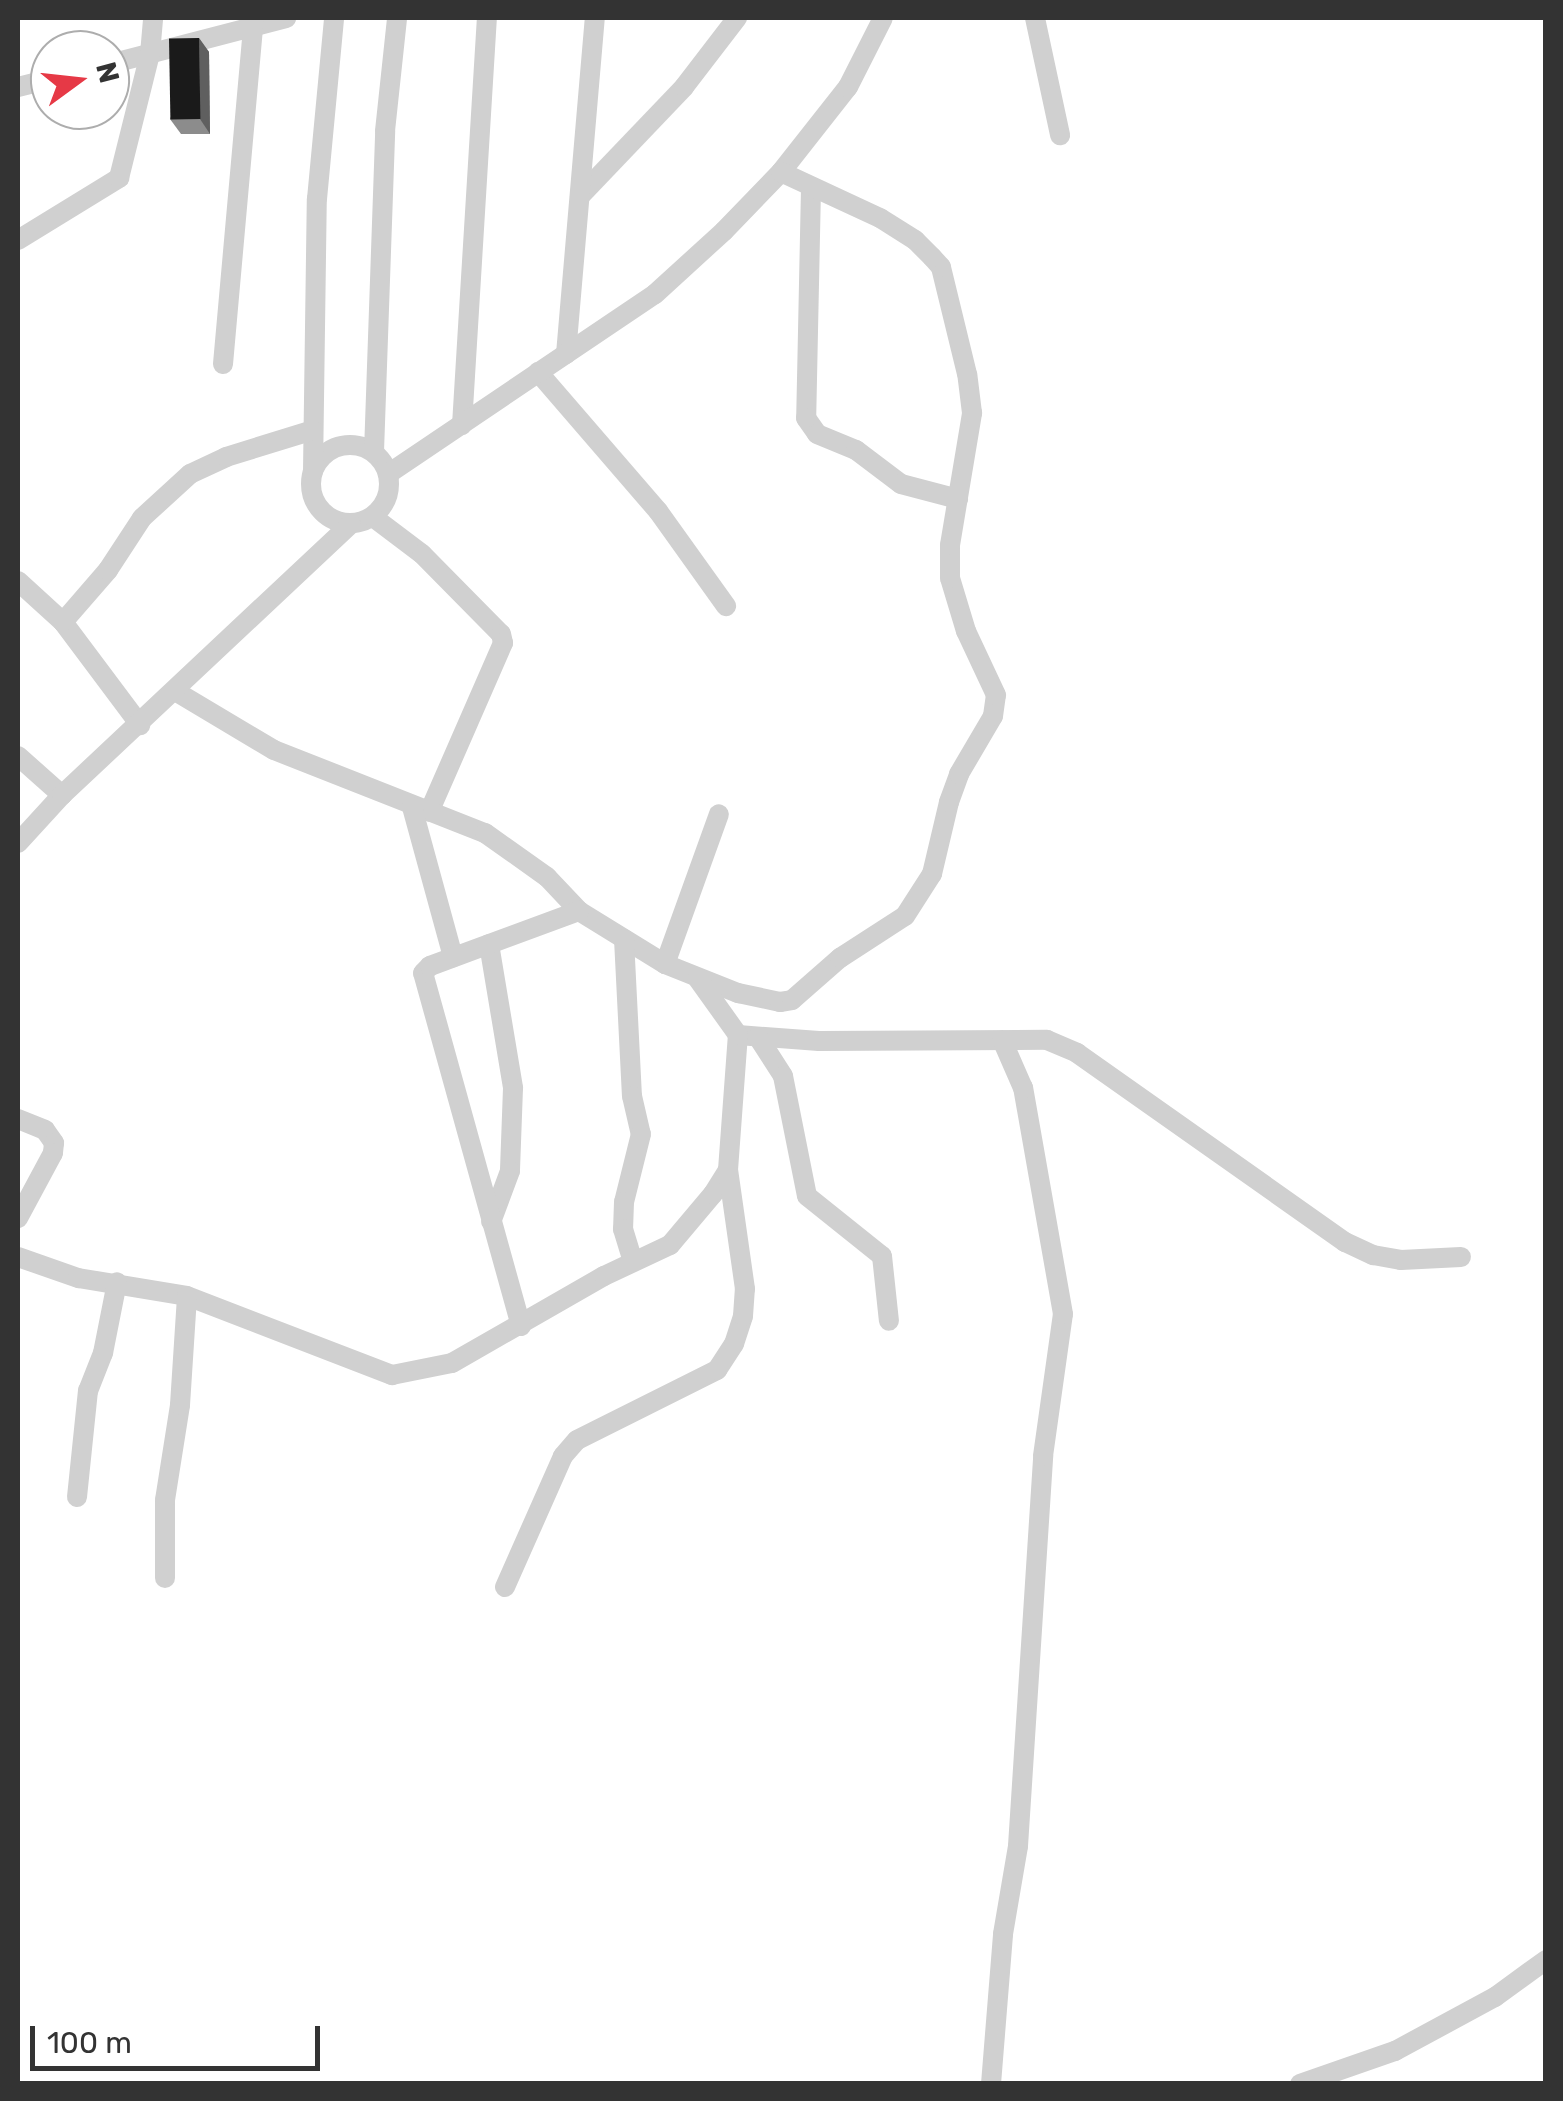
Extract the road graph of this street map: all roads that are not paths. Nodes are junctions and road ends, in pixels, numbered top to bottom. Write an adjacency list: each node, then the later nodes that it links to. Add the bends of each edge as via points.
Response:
1 (152, 18): 11 (street)
2 (286, 18): 10 (street)
3 (334, 18): 22 (street, via 317,199)
4 (396, 18): 23 (street, via 385,131)
5 (487, 18): 21 (street)
6 (595, 18): 16 (street)
7 (737, 18): 16 (street, via 684,87)
8 (883, 18): 14 (street, via 848,87)
9 (1034, 18): 13 (street)
10 (254, 22): 11 (street); 19 (street)
11 (150, 54): 12 (street); 17 (street, via 118,178)
12 (130, 59)
13 (1060, 135)
14 (781, 172): 15 (street); 18 (street, via 654,294)
15 (812, 188): 26 (street, via 880,218 941,267 972,413); 26 (street, via 806,418 816,434 856,450 901,484)
16 (580, 196): 18 (street)
17 (18, 240)
18 (566, 354): 20 (street)
19 (223, 364)
20 (538, 372): 21 (street); 30 (street, via 658,511)
21 (462, 425): 25 (street)
22 (313, 430): 24 (street); 31 (street, via 190,474 142,518)
23 (374, 452): 24 (street, via 332,448); 25 (street)
24 (313, 470): 28 (street, via 314,500 323,513)
25 (388, 474): 27 (street, via 387,498)
26 (958, 499): 44 (street, via 950,578 996,695 993,716 954,788 924,891 904,916 792,1000 762,1000)
27 (373, 516): 28 (street); 36 (street, via 422,554 503,643)
28 (350, 524): 32 (street)
29 (18, 581): 31 (street)
30 (726, 606)
31 (63, 622): 33 (street)
32 (176, 691): 33 (street); 36 (street, via 274,750)
33 (140, 725): 35 (street)
34 (18, 756): 35 (street)
35 (62, 795): 38 (street)
36 (420, 809): 39 (street, via 516,853); 42 (street)
37 (720, 814): 43 (street)
38 (18, 844)
39 (579, 911): 40 (street); 41 (street)
40 (624, 939): 43 (street); 53 (street, via 632,1096 641,1134 624,1202)
41 (489, 944): 42 (street); 50 (street, via 514,1088 510,1172)
42 (453, 957): 50 (street, via 424,973)
43 (665, 964): 44 (street)
44 (698, 979): 45 (street)
45 (748, 1036): 46 (street); 48 (street); 56 (street, via 783,1076 807,1196 882,1256)
46 (1002, 1040): 52 (street, via 1047,1040 1077,1054 1373,1255); 62 (street, via 1023,1088 1063,1314 1043,1456 1018,1846)
47 (18, 1119): 49 (street, via 46,1130 54,1143)
48 (728, 1170): 53 (street, via 670,1245); 60 (street, via 745,1289 734,1344 717,1370 577,1440 563,1456)
49 (18, 1218)
50 (491, 1222): 57 (street)
51 (18, 1257): 54 (street, via 78,1278)
52 (1461, 1258)
53 (632, 1262): 57 (street)
54 (117, 1282): 55 (street); 58 (street, via 88,1391)
55 (186, 1296): 57 (street, via 392,1375 452,1363); 59 (street, via 180,1405 164,1500)
56 (889, 1322)
57 (521, 1326)
58 (77, 1496)
59 (165, 1578)
60 (505, 1587)
61 (1546, 1960): 63 (street, via 1426,2036)
62 (991, 2084)
63 (1300, 2084)

